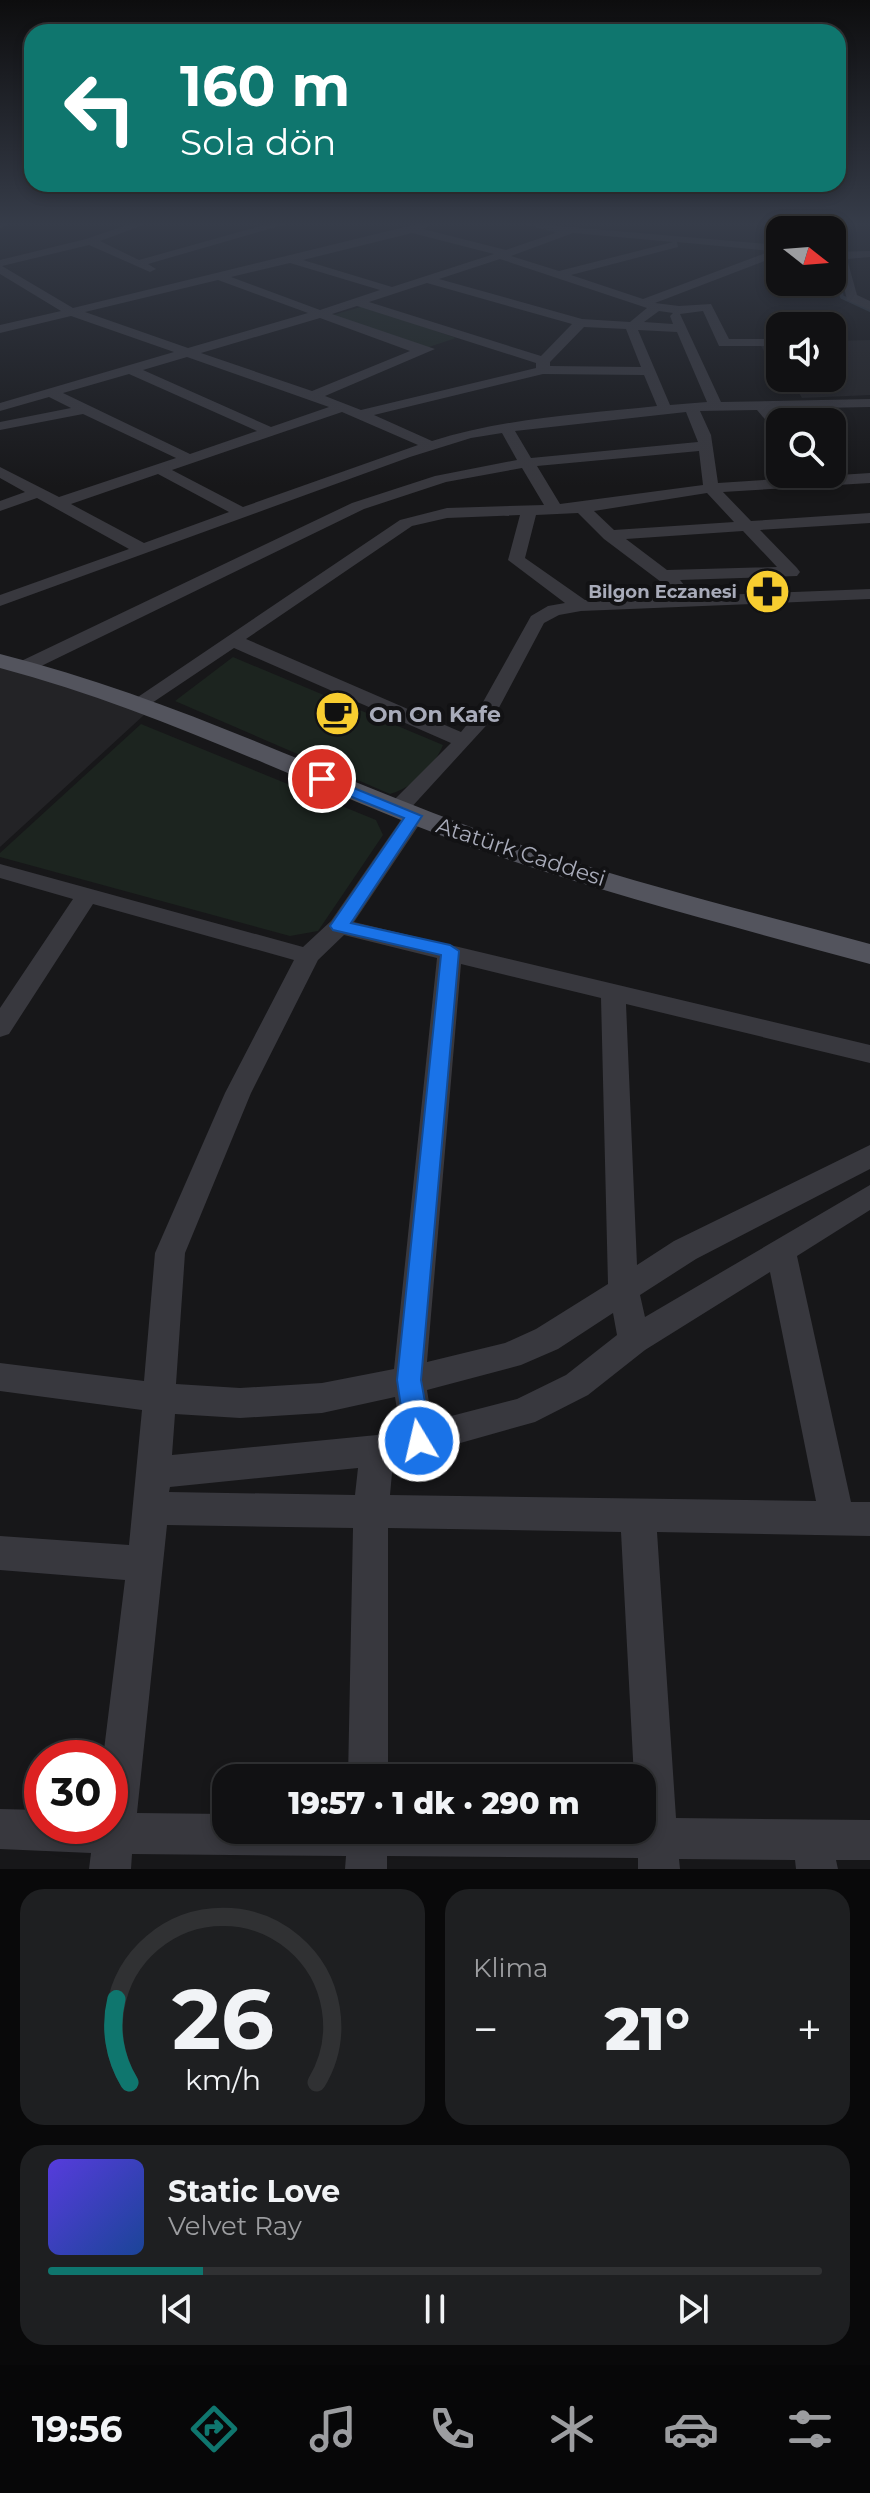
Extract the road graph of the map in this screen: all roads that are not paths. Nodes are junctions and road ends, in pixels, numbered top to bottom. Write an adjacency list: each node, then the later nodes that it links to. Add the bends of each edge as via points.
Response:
1 (75, 311): 9 (street)
2 (312, 311): 10 (street)
3 (328, 311): 10 (street)
4 (386, 311): 15 (street)
5 (539, 311): 11 (street)
6 (645, 311): 12 (street)
7 (674, 311): 13 (street)
8 (709, 311): 16 (street, via 724,343)
9 (72, 312): 14 (street); 18 (street)
10 (319, 314): 17 (street); 18 (street)
11 (581, 323): 12 (street); 19 (street)
12 (631, 327): 13 (street); 21 (street)
13 (680, 328): 27 (street)
14 (0, 329)
15 (465, 337): 17 (street); 19 (street)
16 (766, 342)
17 (422, 351): 23 (street)
18 (189, 353): 20 (street); 23 (street)
19 (543, 365): 21 (street); 34 (street)
20 (130, 369): 22 (street); 38 (street)
21 (648, 371): 32 (street)
22 (50, 392): 28 (street); 31 (street)
23 (313, 396): 29 (street)
24 (850, 403): 25 (street); 26 (street); 35 (street)
25 (870, 403)
26 (761, 405): 27 (street); 33 (street)
27 (716, 406): 30 (street)
28 (0, 407)
29 (343, 407): 34 (street); 38 (street)
30 (690, 407): 32 (street); 40 (street, via 702,421)
31 (85, 409): 36 (street); 41 (street)
32 (665, 409): 37 (street)
33 (766, 411)
34 (362, 414): 39 (street)
35 (870, 419)
36 (0, 426)
37 (506, 428): 39 (street); 42 (street)
38 (271, 432): 41 (street)
39 (432, 446): 50 (street)
40 (705, 446): 42 (street); 48 (street)
41 (189, 459): 43 (street)
42 (529, 463): 54 (street, via 454,476); 55 (street)
43 (159, 469): 52 (street); 58 (street)
44 (0, 472): 51 (street)
45 (846, 478): 46 (street)
46 (870, 478)
47 (766, 483): 48 (street)
48 (711, 488): 56 (street); 61 (street)
49 (833, 488): 59 (street)
50 (311, 489): 54 (street); 58 (street)
51 (39, 492): 52 (street); 53 (street)
52 (58, 503): 63 (street)
53 (0, 506)
54 (358, 506): 60 (street); 70 (street)
55 (554, 508): 56 (street); 57 (street)
56 (582, 508): 62 (street)
57 (529, 510): 60 (street, via 447,513); 68 (street, via 516,560)
58 (244, 514): 63 (street)
59 (867, 522): 61 (street)
60 (406, 523): 69 (street)
61 (750, 526): 62 (street); 64 (street, via 791,572)
62 (610, 535): 64 (street)
63 (144, 550): 66 (street)
64 (666, 575): 67 (street)
65 (870, 594): 67 (street)
66 (0, 601)
67 (688, 603): 68 (street)
68 (581, 606): 72 (street, via 554,610 537,620 487,713)
69 (232, 640): 71 (street); 72 (street)
70 (12, 664): 71 (main road, Atatürk Caddesi)
71 (139, 703): 73 (main road, Atatürk Caddesi)
72 (464, 741): 73 (street)
73 (406, 812): 76 (street); 78 (main road, Atatürk Caddesi, via 555,866)
74 (0, 871): 75 (street)
75 (87, 895): 79 (street); 81 (street)
76 (339, 926): 77 (street); 79 (street)
77 (450, 951): 80 (street); 89 (street)
78 (870, 954)
79 (308, 956): 90 (street, via 238,1093 170,1253)
80 (613, 990): 82 (street); 86 (street)
81 (0, 1028)
82 (870, 1054)
83 (870, 1156): 86 (street)
84 (870, 1196): 85 (street)
85 (781, 1252): 87 (street); 97 (street)
86 (623, 1287): 87 (street); 89 (street, via 571,1325 510,1355)
87 (634, 1340): 91 (street, via 551,1399)
88 (0, 1377): 90 (street)
89 (409, 1380): 90 (street, via 279,1402); 91 (street)
90 (160, 1398): 93 (street)
91 (419, 1441): 92 (street)
92 (377, 1451): 93 (street); 95 (street)
93 (155, 1473): 94 (street)
94 (151, 1508): 95 (street); 99 (street)
95 (371, 1512): 96 (street); 100 (street)
96 (638, 1517): 97 (street); 105 (street)
97 (854, 1520)
98 (0, 1553): 99 (street)
99 (146, 1564): 104 (street)
100 (368, 1764)
101 (0, 1829): 104 (street)
102 (870, 1840): 106 (street)
103 (367, 1845): 104 (street); 105 (street)
104 (113, 1851)
105 (658, 1853): 106 (street)
106 (815, 1854)

